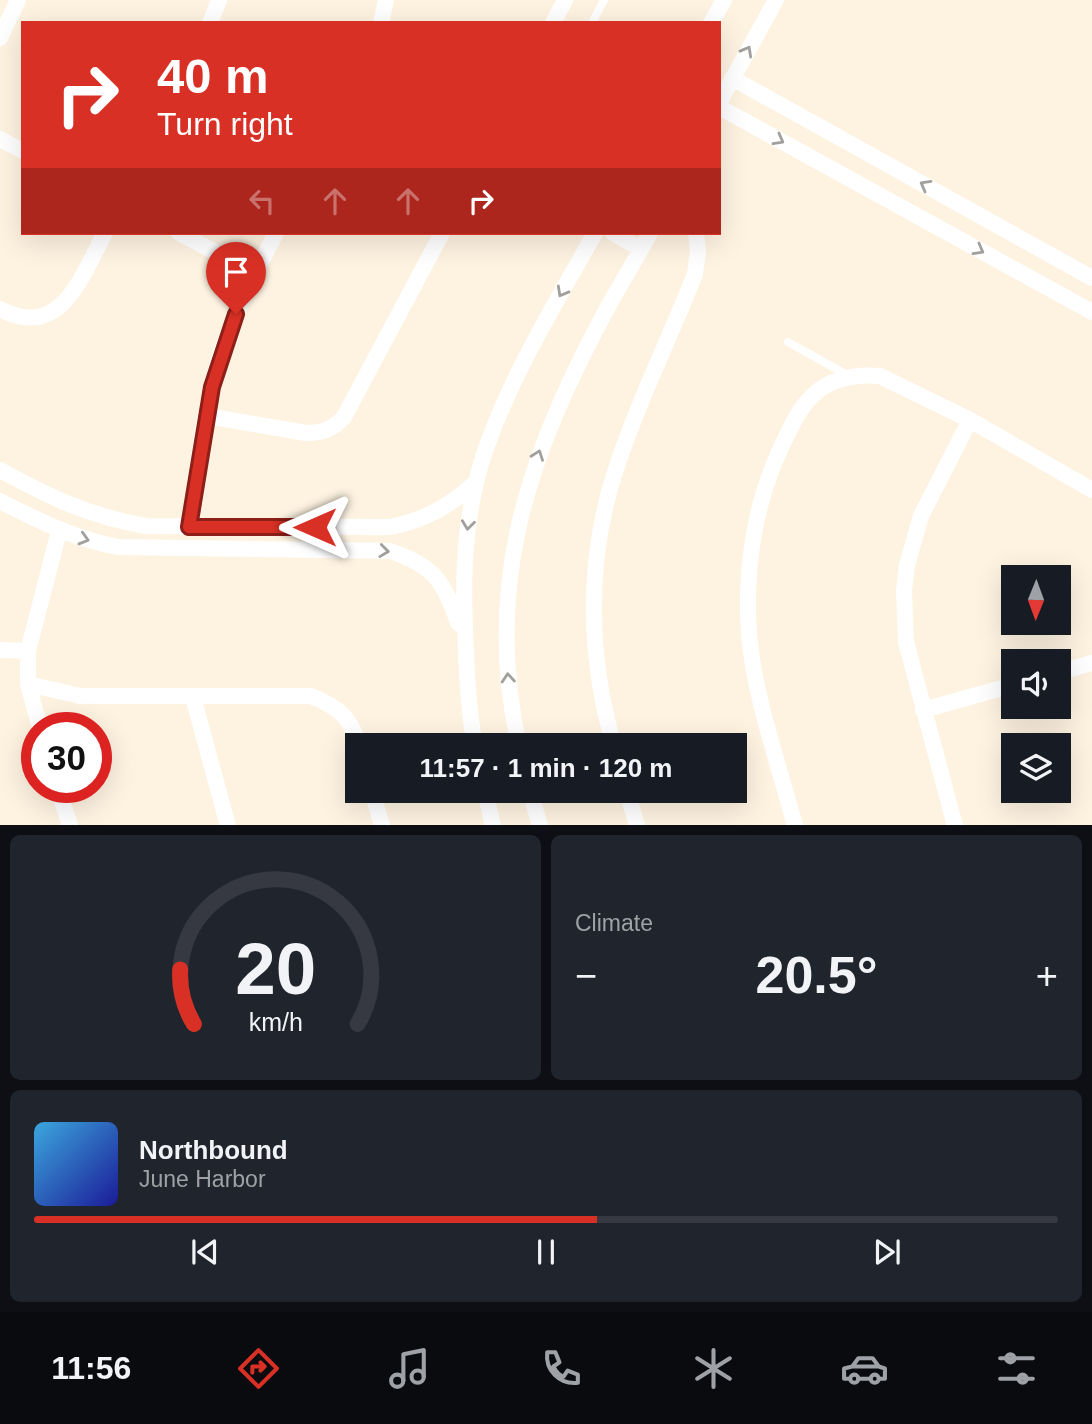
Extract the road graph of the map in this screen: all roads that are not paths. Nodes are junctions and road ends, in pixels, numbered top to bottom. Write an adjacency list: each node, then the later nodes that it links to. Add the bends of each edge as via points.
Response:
1 (18, 0): 13 (street)
2 (219, 0): 8 (street)
3 (386, 0): 9 (street)
4 (565, 0): 10 (street)
5 (604, 0): 11 (lane)
6 (724, 0): 12 (street)
7 (776, 0): 14 (street, one-way to 7)
8 (211, 21)
9 (381, 21)
10 (554, 21)
11 (593, 21)
12 (712, 21)
13 (0, 38)
14 (732, 78): 15 (street); 29 (street, one-way to 14)
15 (721, 101)
16 (721, 106): 31 (street, one-way to 31)
17 (0, 139): 18 (street)
18 (21, 150)
19 (104, 235): 30 (street, via 59,309 34,318)
20 (183, 235): 28 (street)
21 (275, 235): 28 (street)
22 (441, 235): 34 (street, via 337,425 306,433)
23 (594, 235): 37 (street, one-way to 37, via 519,369)
24 (616, 235): 27 (street)
25 (649, 235): 27 (street)
26 (696, 235): 55 (street, via 695,274 626,441 599,540 595,639)
27 (641, 249): 54 (street, one-way to 27, via 506,637 510,569 523,502 544,439)
28 (256, 273): 34 (street, via 220,357)
29 (1092, 278)
30 (0, 309)
31 (1092, 312)
32 (788, 342): 33 (lane)
33 (849, 376): 35 (street, via 880,376); 67 (street, via 821,389 799,410 767,481 750,557 753,664)
34 (206, 416): 40 (street)
35 (970, 420): 38 (street); 50 (street, via 921,516 907,565 906,642)
36 (0, 470): 40 (street, via 55,500 100,516 146,526)
37 (476, 482): 40 (street, via 437,512 390,527); 42 (street, one-way to 42, via 464,568)
38 (1090, 486)
39 (0, 501): 41 (street)
40 (189, 527)
41 (60, 531): 42 (street, one-way to 42, via 98,543 138,548 390,551 427,568 441,583); 44 (street)
42 (466, 645): 53 (street)
43 (0, 650): 44 (street)
44 (28, 652): 47 (street)
45 (1092, 663): 46 (street)
46 (1071, 669)
47 (28, 684): 49 (street, via 80,696); 51 (street)
48 (1001, 688): 50 (street)
49 (193, 697): 52 (street, via 311,696 334,705); 62 (street)
50 (923, 710): 68 (street)
51 (36, 712)
52 (355, 733)
53 (473, 733)
54 (516, 733)
55 (611, 733)
56 (62, 803): 61 (street)
57 (376, 803): 63 (street)
58 (488, 803): 64 (street)
59 (534, 803): 65 (street)
60 (631, 803): 66 (street)
61 (69, 825)
62 (228, 825)
63 (382, 825)
64 (493, 825)
65 (540, 825)
66 (637, 825)
67 (795, 825)
68 (955, 825)

